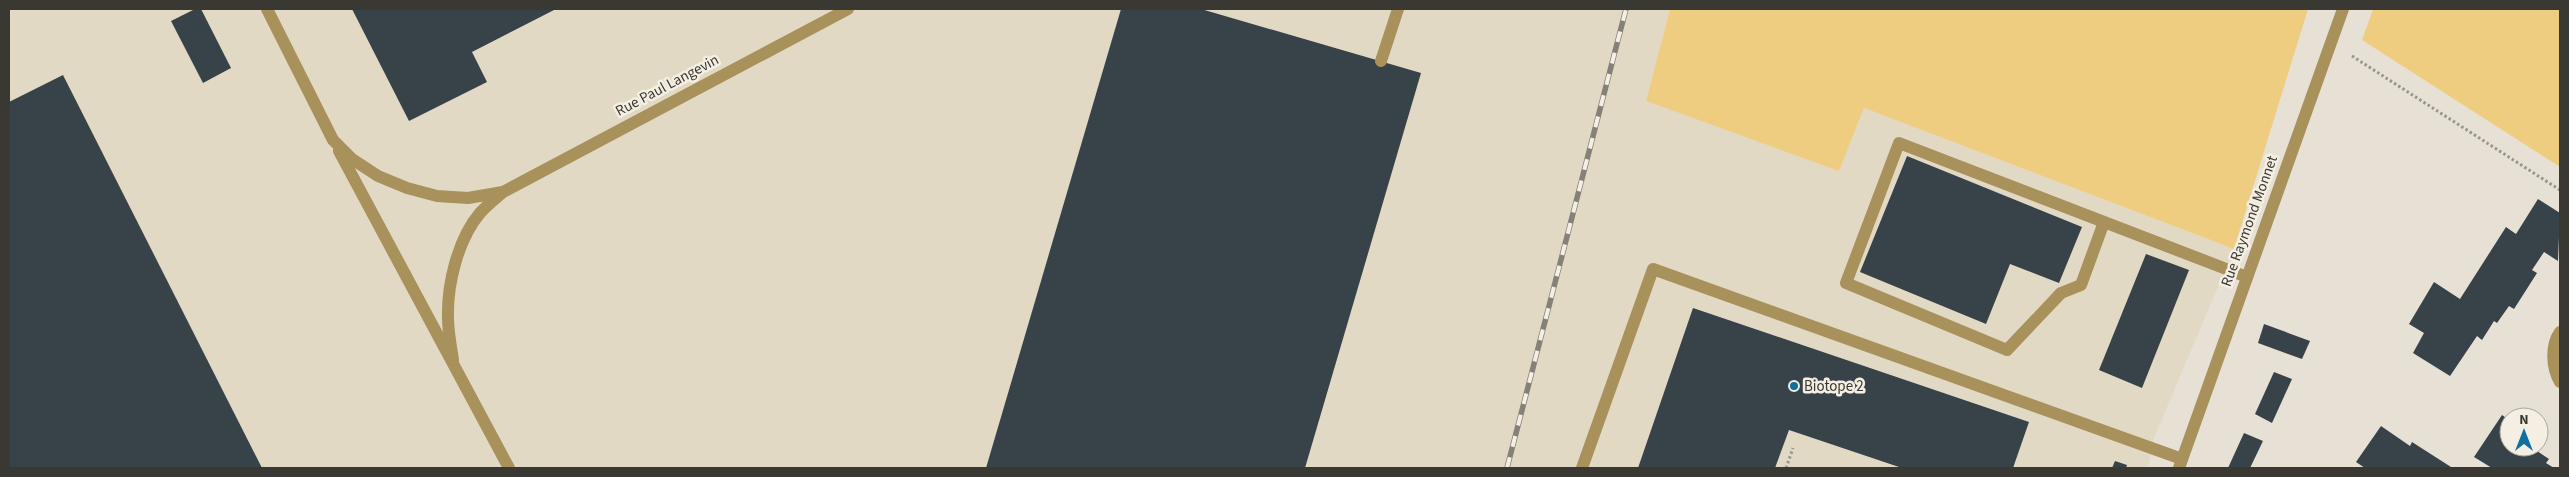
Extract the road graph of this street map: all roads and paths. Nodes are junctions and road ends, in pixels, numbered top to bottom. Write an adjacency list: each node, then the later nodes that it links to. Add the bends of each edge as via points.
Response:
1 (267, 9): 7 (street, Rue Paul Langevin)
2 (848, 9): 9 (street, Rue Paul Langevin)
3 (1398, 9): 6 (street)
4 (2343, 9): 5 (street, Rue Raymond Monnet)
5 (2330, 42): 8 (path); 11 (street, Rue Raymond Monnet)
6 (1381, 61)
7 (333, 140): 9 (street, Rue Paul Langevin, via 352,159 378,176 407,188 437,196 468,198); 13 (street, Rue Paul Langevin)
8 (2560, 190)
9 (503, 192): 13 (street, Rue Paul Langevin, via 480,213 457,258 448,318)
10 (2104, 222): 10 (street, via 1899,143 1846,283 2007,350 2061,293 2081,285); 11 (street)
11 (2247, 277): 16 (street, Rue Raymond Monnet)
12 (2560, 332): 14 (street, via 2553,350)
13 (454, 368): 17 (street, Rue Paul Langevin)
14 (2560, 382)
15 (1793, 448): 19 (path)
16 (2181, 464): 18 (street, via 1653,269)
17 (509, 468)
18 (1582, 468)
19 (1786, 468)

